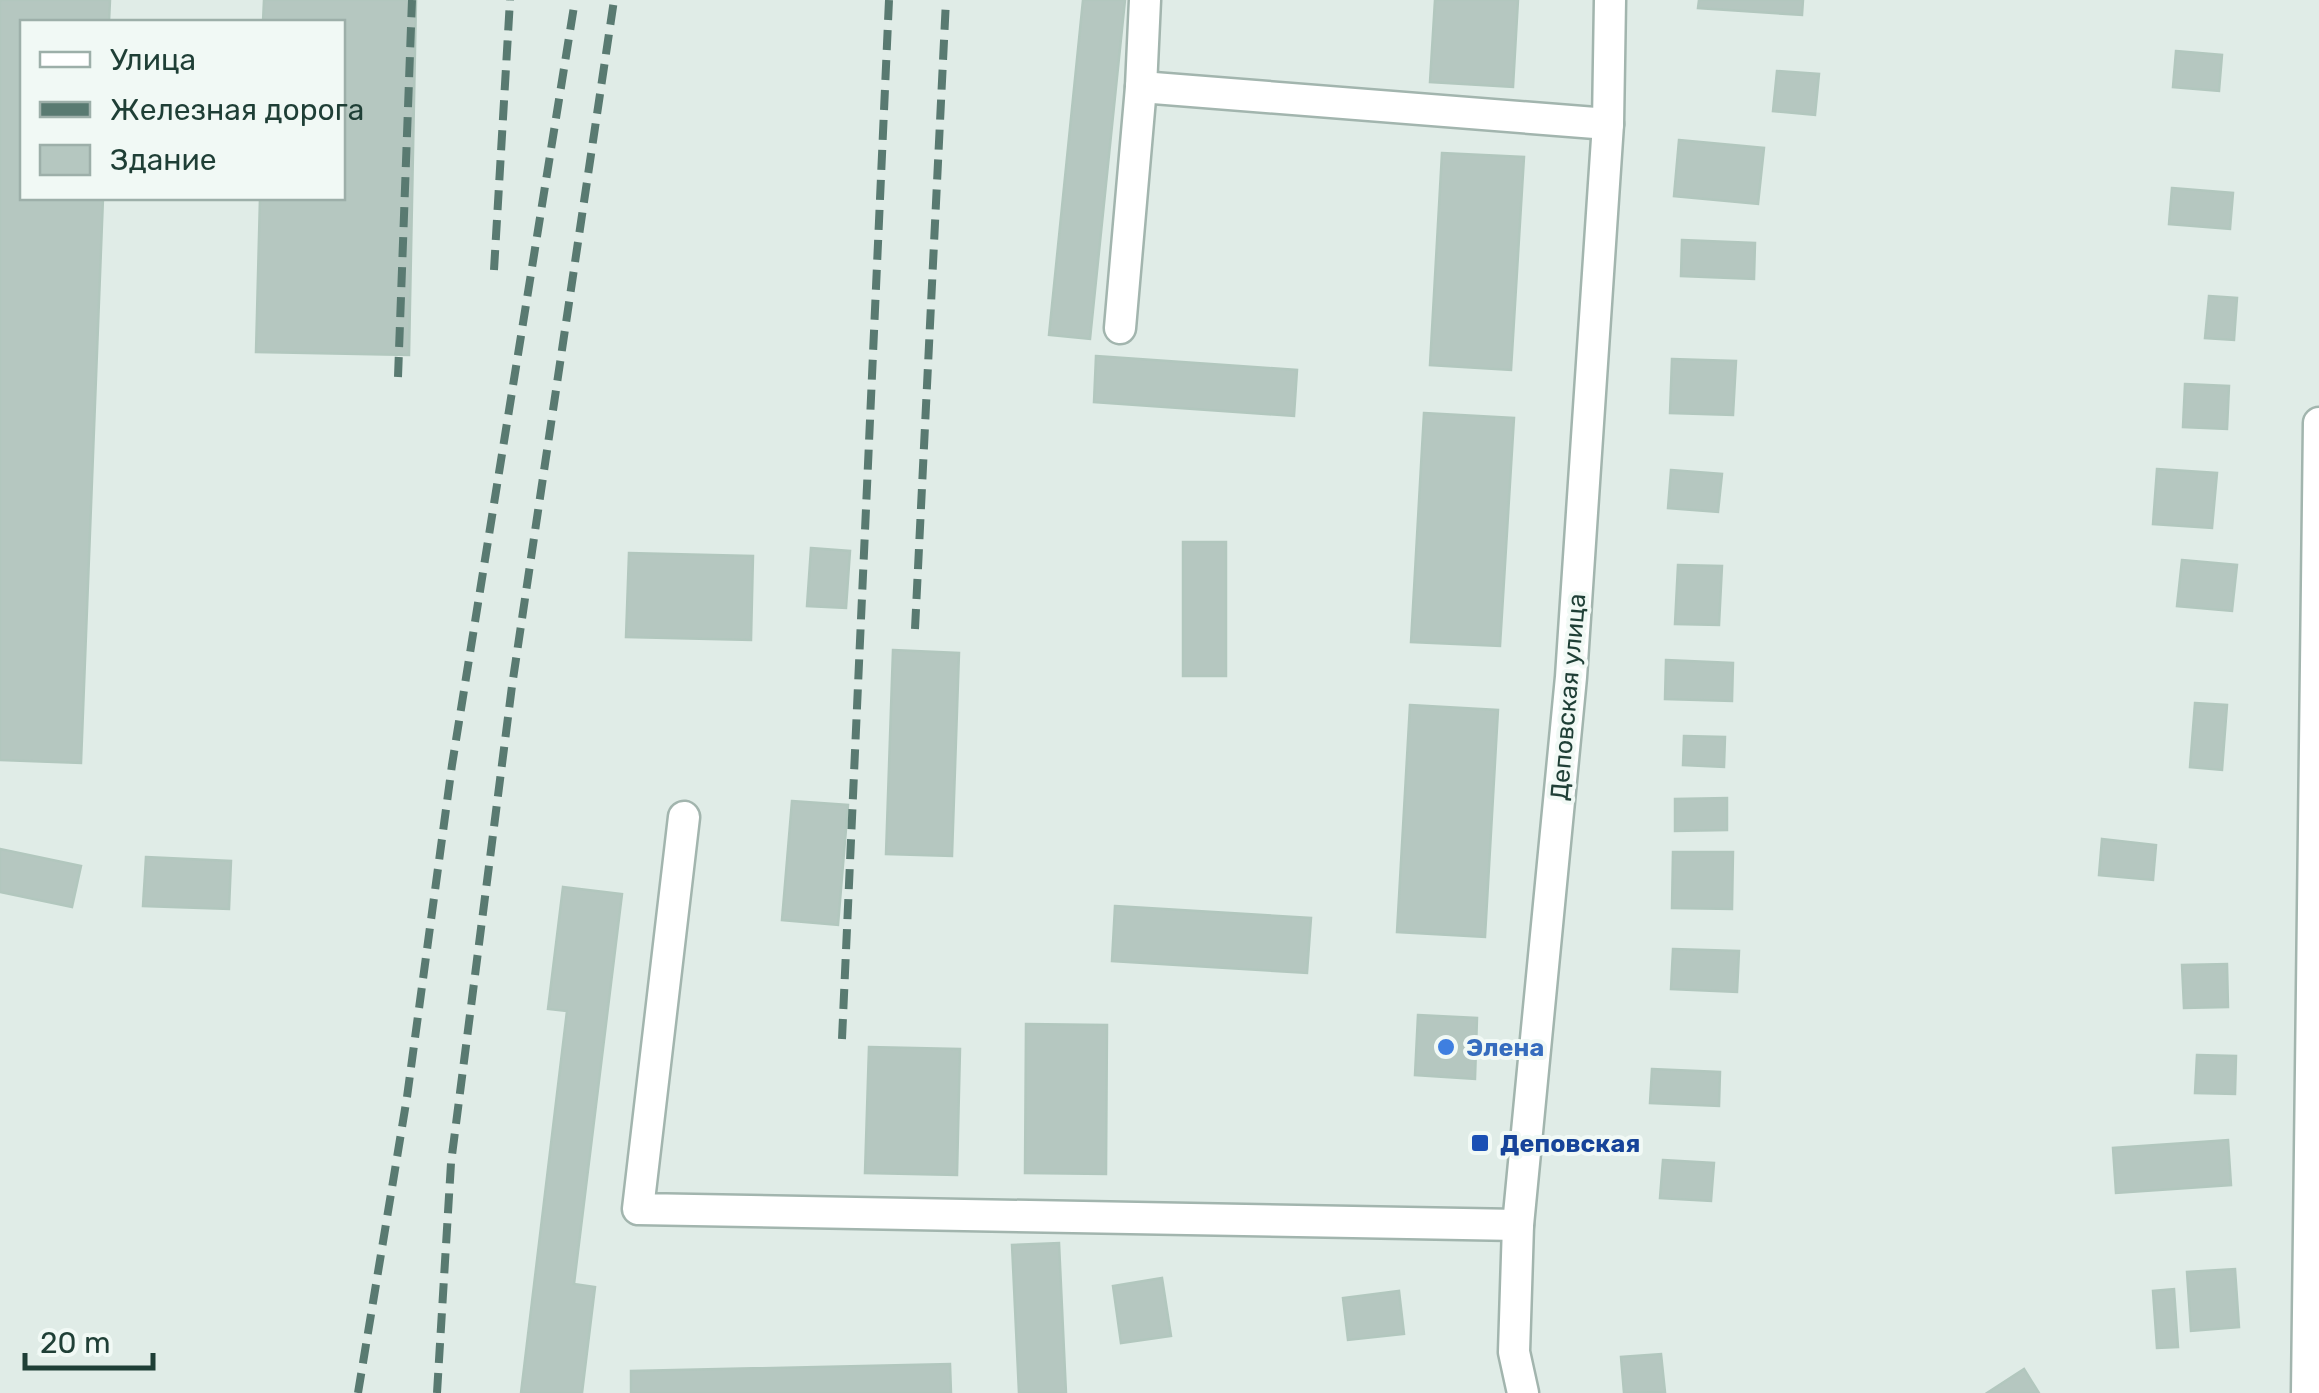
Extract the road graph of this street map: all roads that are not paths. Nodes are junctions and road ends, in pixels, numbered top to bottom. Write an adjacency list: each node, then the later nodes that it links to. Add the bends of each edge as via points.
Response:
1 (1144, 0): 3 (street)
2 (1610, 0): 4 (street, Деповская улица)
3 (1140, 87): 4 (street); 5 (street)
4 (1608, 124): 8 (street, Деповская улица, via 1571,677)
5 (1120, 328)
6 (2319, 423): 9 (street)
7 (684, 818): 8 (street, via 638,1210)
8 (1518, 1225): 10 (street, Деповская улица, via 1514,1352)
9 (2309, 1390)
10 (1523, 1393)

